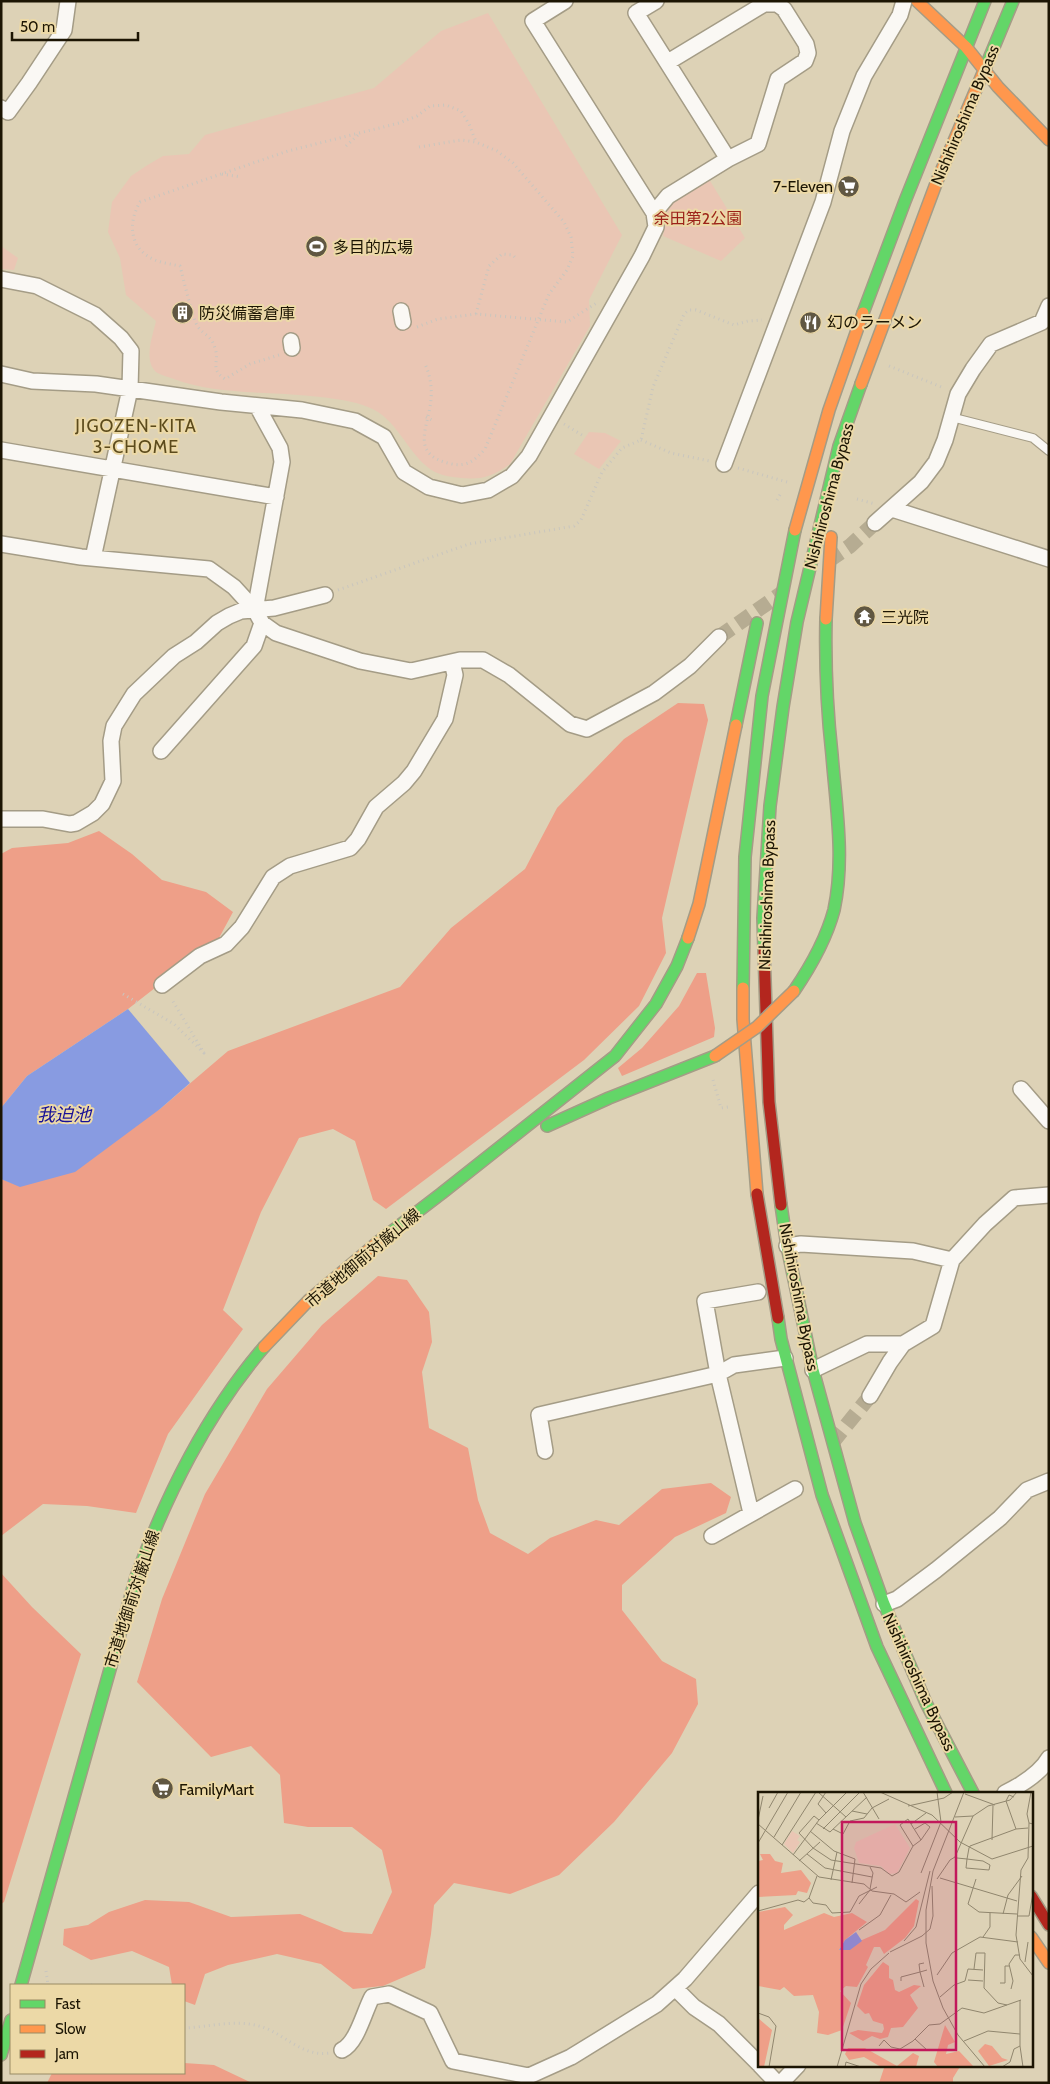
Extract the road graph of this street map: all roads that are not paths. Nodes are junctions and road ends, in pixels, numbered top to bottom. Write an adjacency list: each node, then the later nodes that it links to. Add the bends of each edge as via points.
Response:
1 (68, 1): 12 (street, via 64,30 8,112)
2 (565, 1): 15 (street, via 533,21)
3 (656, 1): 8 (street)
4 (904, 1): 27 (street, via 900,15 864,76 842,131 823,202)
5 (917, 1): 9 (main road)
6 (985, 1): 9 (main road, Nishihiroshima Bypass)
7 (1013, 1): 11 (main road, Nishihiroshima Bypass)
8 (632, 7): 10 (street)
9 (966, 47): 11 (main road); 21 (main road, Nishihiroshima Bypass, via 881,263)
10 (668, 62): 14 (street); 14 (street, via 764,4 777,4 784,9 806,44 808,53 805,61 778,80 758,144)
11 (984, 70): 13 (main road); 24 (main road, Nishihiroshima Bypass, via 902,271)
12 (1, 108)
13 (1049, 140)
14 (728, 159): 15 (street, via 668,196)
15 (654, 212): 22 (street, via 656,226 642,256 529,456 512,476 488,490 462,495 429,487 404,472 384,437 355,420)
16 (1, 279): 20 (street, via 37,286 95,315 121,338 131,352)
17 (1049, 306): 18 (street)
18 (1046, 322): 23 (street, via 991,344 958,394)
19 (1, 374): 20 (street, via 32,381)
20 (130, 389): 22 (street); 28 (street)
21 (836, 391): 32 (main road); 52 (main road, Nishihiroshima Bypass, via 792,539 771,639 754,749 743,885 741,996 747,1107 762,1234)
22 (257, 406): 29 (street, via 280,448 282,462)
23 (951, 418): 26 (lane, via 1033,438); 30 (street, via 936,462 921,482)
24 (839, 446): 46 (main road, bridge, via 825,609 827,699 840,857 831,918 816,956 781,1007 750,1034 715,1056 576,1111 485,1162); 48 (main road, Nishihiroshima Bypass, via 797,622 770,806 763,918 769,1092)
25 (1, 450): 28 (street)
26 (1049, 451)
27 (724, 464)
28 (112, 470): 29 (street); 34 (street)
29 (276, 497): 38 (street)
30 (892, 509): 31 (street); 35 (street)
31 (876, 523)
32 (784, 529)
33 (1, 544): 34 (street)
34 (93, 558): 38 (street, via 208,569 234,587)
35 (1049, 559)
36 (325, 595): 38 (street, via 274,608)
37 (759, 613): 46 (main road, via 696,918 669,986 635,1035 615,1056)
38 (259, 616): 40 (street, via 276,633 387,667 411,671); 41 (street, via 254,646); 42 (street, via 241,611 217,624 174,656 134,694 114,726 111,741 113,781 102,804 92,813 70,824)
39 (719, 637): 40 (street, via 690,666 654,693 587,729 570,724 509,675 483,660)
40 (452, 662): 43 (street, via 454,676 445,719 414,770 376,807 350,848 290,866 273,877 242,927 226,944 200,956)
41 (169, 749)
42 (1, 819)
43 (162, 985)
44 (1021, 1089): 45 (street)
45 (1049, 1121)
46 (442, 1193): 71 (main road, 市道地御前対厳山線, via 331,1281 269,1342 200,1435 172,1485 136,1577)
47 (1049, 1195): 49 (street, via 1014,1198)
48 (787, 1246): 49 (street, via 802,1244 904,1251); 53 (main road, Nishihiroshima Bypass)
49 (952, 1260): 51 (street, via 933,1326)
50 (758, 1292): 54 (street, via 704,1301)
51 (903, 1344): 53 (street, via 867,1344); 55 (street)
52 (786, 1358): 54 (street, via 734,1365); 63 (main road, Nishihiroshima Bypass, via 816,1475 858,1597 897,1692)
53 (813, 1370): 61 (main road, Nishihiroshima Bypass, via 855,1523)
54 (718, 1374): 56 (street, via 539,1415); 59 (street)
55 (870, 1396)
56 (544, 1451)
57 (1049, 1481): 61 (street, via 1027,1490 1000,1518 936,1570 897,1599)
58 (794, 1489): 59 (street)
59 (751, 1513): 60 (street)
60 (712, 1536)
61 (884, 1604): 64 (main road, Nishihiroshima Bypass, via 926,1703)
62 (1049, 1758): 65 (street, via 1026,1780)
63 (946, 1792)
64 (972, 1792)
65 (1007, 1792)
66 (758, 1894): 72 (street)
67 (1032, 1898): 68 (main road)
68 (1049, 1925)
69 (1032, 1938): 70 (main road)
70 (1049, 1963)
71 (21, 1984)
72 (675, 1988): 74 (street, via 658,2004 570,2057 530,2076 453,2061 430,2014 389,1994 372,1997 355,2037 348,2048); 76 (street, via 694,2007 719,2024)
73 (10, 2024): 75 (main road)
74 (342, 2050)
75 (1, 2055)
76 (758, 2064)
77 (760, 2066): 79 (street)
78 (797, 2066): 79 (street)
79 (779, 2083)

